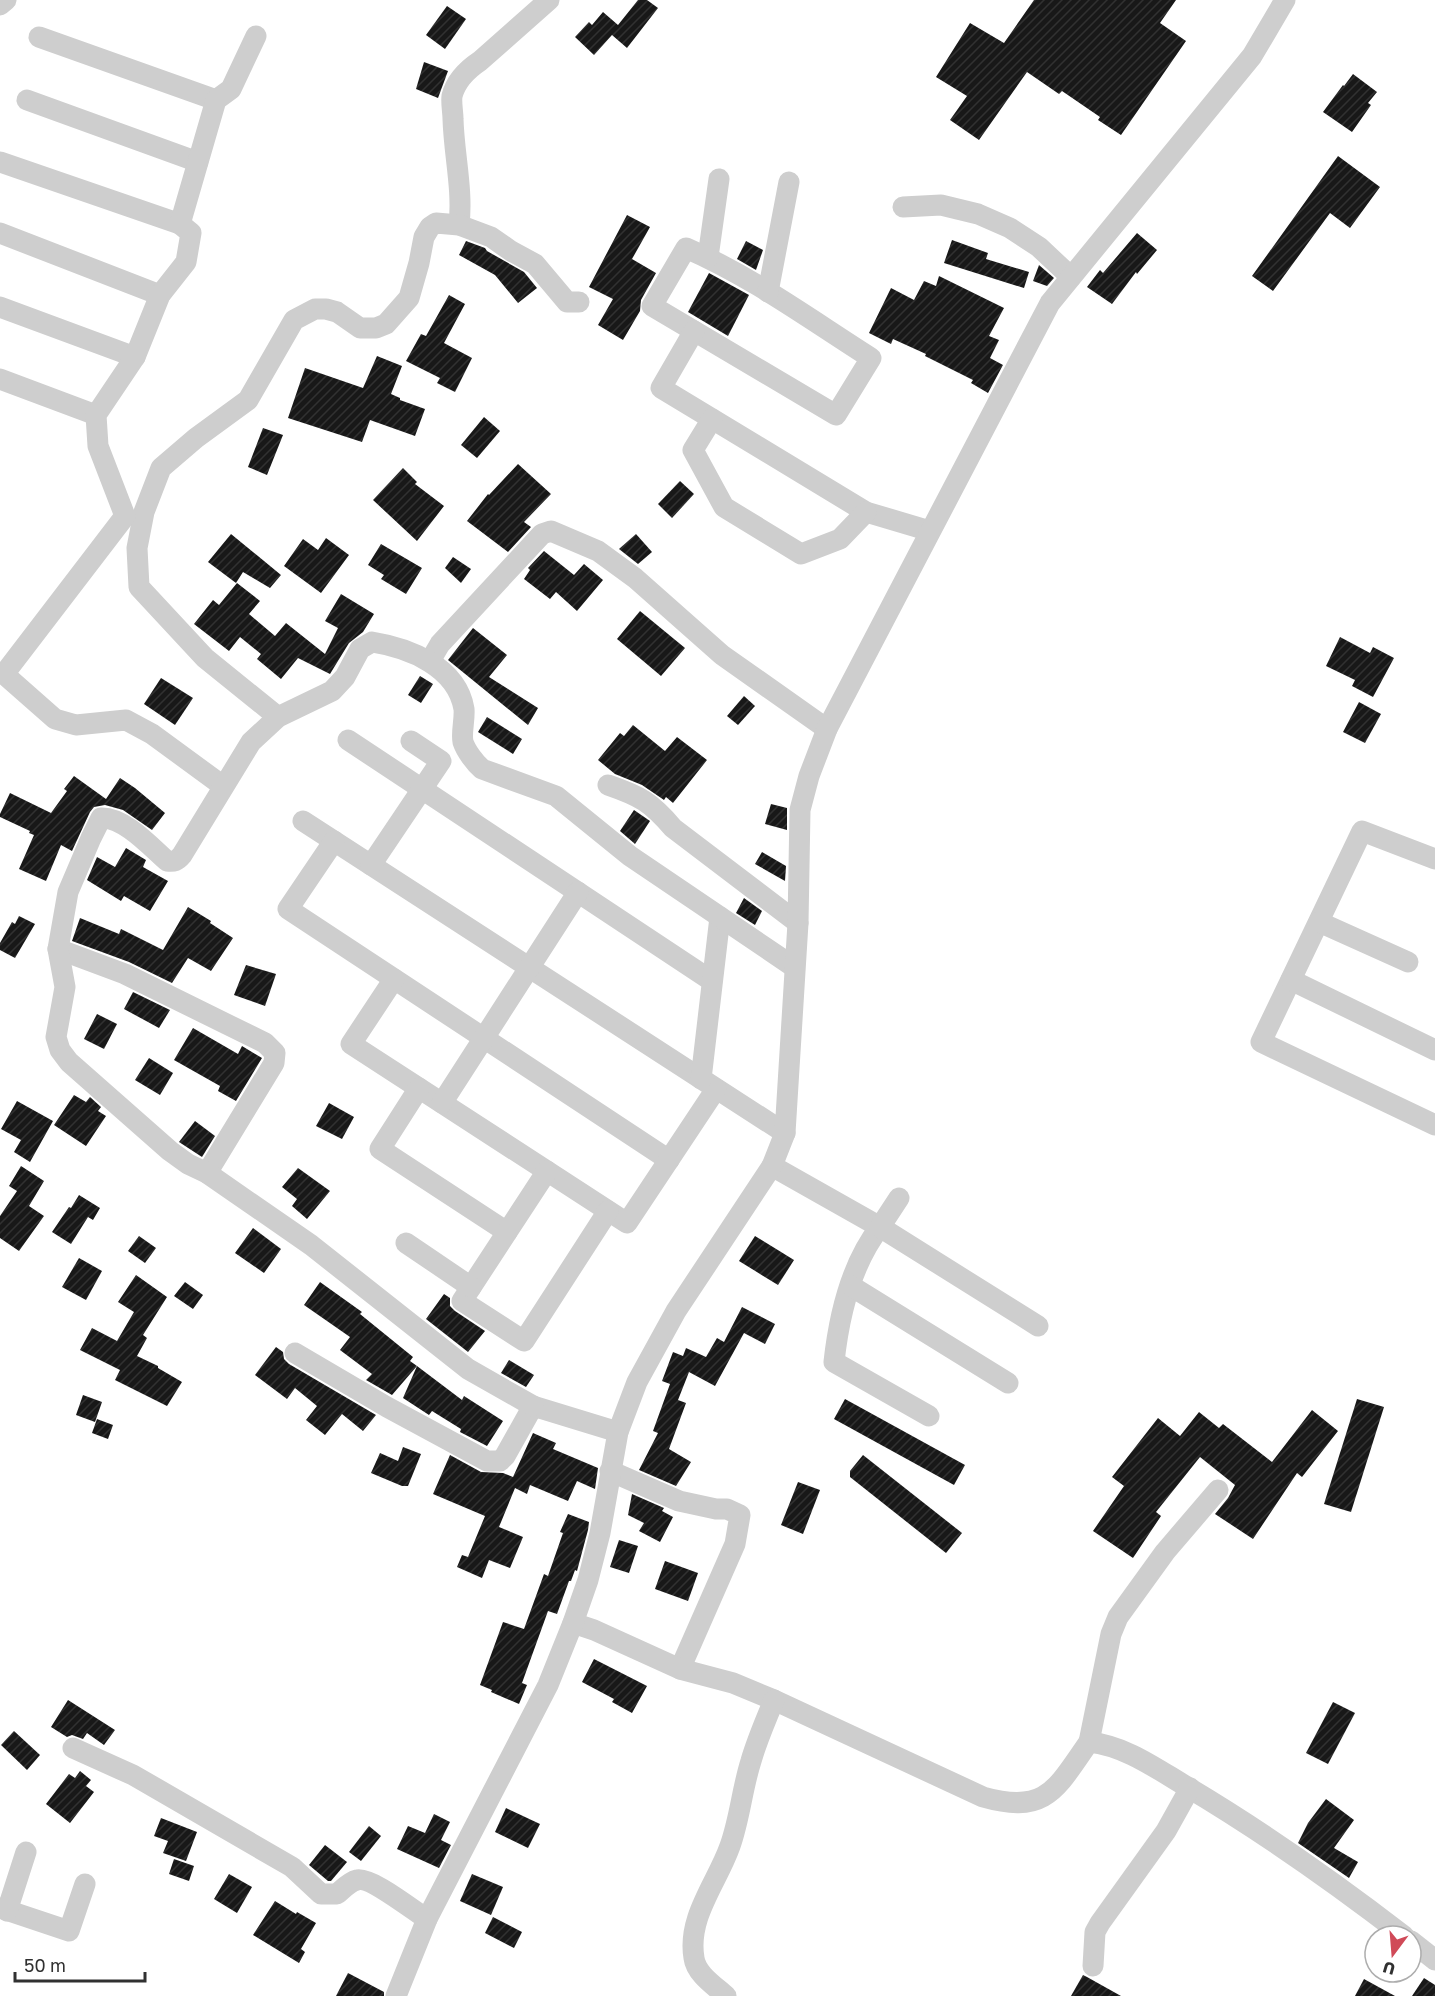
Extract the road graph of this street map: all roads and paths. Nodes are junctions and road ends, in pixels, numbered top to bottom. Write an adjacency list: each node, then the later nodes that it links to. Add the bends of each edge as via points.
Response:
1 (6, 0): 4 (street)
2 (549, 0): 15 (street, via 468,69 452,97 462,202)
3 (1285, 0): 18 (street, via 1252,56)
4 (0, 5)
5 (256, 36): 8 (street, via 231,89)
6 (39, 37): 8 (street)
7 (27, 100): 10 (street)
8 (216, 100): 10 (street)
9 (0, 162): 14 (street)
10 (198, 162): 14 (street)
11 (719, 179): 17 (street)
12 (789, 182): 19 (street)
13 (903, 207): 18 (street, via 941,205 978,214 1039,246)
14 (180, 224): 20 (street, via 191,232 186,262)
15 (459, 225): 21 (street, via 491,237 535,264 567,302); 31 (street, via 430,227 409,298 386,324 360,328 326,309 315,309 294,320 248,400 161,468 144,512 137,548 139,587 205,658)
16 (0, 234): 20 (street)
17 (708, 257): 19 (street); 23 (street, via 686,248 652,306)
18 (1071, 277): 29 (street, via 1050,303)
19 (768, 292): 23 (street, via 871,358 836,415)
20 (159, 295): 24 (street)
21 (579, 302)
22 (0, 307): 24 (street)
23 (694, 331): 27 (street, via 661,388)
24 (135, 357): 26 (street)
25 (0, 379): 26 (street)
26 (96, 415): 36 (street, via 98,446 125,516 4,674 55,719 76,725 126,720 152,734)
27 (712, 419): 28 (street); 28 (street, via 693,450 724,507 801,554 840,539)
28 (866, 512): 29 (street)
29 (930, 531): 32 (street)
30 (430, 661): 31 (street, via 372,642 360,649 345,677 332,691); 32 (street, via 440,644 542,534 551,531 598,551 722,654); 43 (street, via 454,684 464,711 463,742 482,769 556,796 630,856)
31 (278, 717): 36 (street, via 251,742)
32 (827, 729): 45 (street, via 800,810)
33 (348, 740): 37 (street)
34 (411, 741): 37 (street, via 441,761)
35 (608, 785): 45 (street, via 634,794 657,809 673,828)
36 (223, 786): 46 (street, via 182,855 173,862 124,825 101,818 68,892)
37 (422, 789): 41 (street); 42 (street)
38 (303, 821): 39 (street)
39 (334, 841): 41 (street); 50 (street, via 288,909)
40 (1435, 859): 44 (street, via 1362,831)
41 (371, 865): 49 (street)
42 (578, 892): 49 (street); 52 (street)
43 (720, 916): 48 (street); 52 (street)
44 (1319, 922): 47 (street); 51 (street)
45 (798, 923): 48 (street)
46 (58, 950): 63 (street, via 65,987 56,1037 60,1050 171,1151); 63 (street, via 125,974 265,1043 274,1053 274,1063)
47 (1408, 962)
48 (794, 967): 59 (street)
49 (530, 968): 53 (street); 55 (street)
50 (394, 979): 53 (street); 56 (street, via 351,1044)
51 (1291, 980): 54 (street); 58 (street, via 1261,1042)
52 (712, 981): 55 (street)
53 (484, 1038): 57 (street); 60 (street)
54 (1435, 1050)
55 (709, 1084): 59 (street); 60 (street)
56 (419, 1088): 57 (street); 67 (street, via 380,1149)
57 (442, 1103): 62 (street)
58 (1435, 1125)
59 (785, 1133): 61 (street)
60 (669, 1160): 65 (street, via 627,1223)
61 (772, 1166): 66 (street); 76 (street, via 676,1311 637,1382)
62 (547, 1171): 65 (street); 67 (street)
63 (207, 1173): 74 (street, via 311,1245 468,1369)
64 (899, 1198): 66 (street)
65 (608, 1211): 70 (street, via 524,1341 462,1301)
66 (880, 1227): 69 (street); 71 (street)
67 (507, 1232): 70 (street)
68 (406, 1243): 70 (street)
69 (851, 1286): 73 (street); 75 (street, via 834,1362)
70 (471, 1287)
71 (1038, 1326)
72 (295, 1353): 74 (street, via 487,1461 500,1461 505,1456)
73 (1008, 1383)
74 (533, 1406): 76 (street)
75 (929, 1416)
76 (618, 1432): 77 (street)
77 (610, 1471): 79 (street, via 600,1533); 80 (street, via 679,1501 740,1515 735,1544)
78 (1218, 1490): 82 (street, via 1165,1551 1118,1617)
79 (573, 1623): 80 (street); 88 (street, via 548,1685)
80 (680, 1669): 81 (street, via 733,1683)
81 (774, 1700): 82 (street, via 1001,1803 1042,1799); 94 (street, via 750,1762 730,1847 692,1937 694,1961 700,1972)
82 (1089, 1742): 84 (street, via 1107,1744 1133,1755)
83 (73, 1748): 88 (street, via 133,1775 292,1867 321,1894 337,1894 363,1880 381,1887)
84 (1190, 1788): 89 (street); 92 (street, via 1166,1831 1095,1932)
85 (26, 1852): 87 (street)
86 (85, 1884): 87 (street, via 69,1931)
87 (4, 1910)
88 (427, 1919): 93 (street)
89 (1387, 1924)
90 (1423, 1950): 91 (street)
91 (1435, 1960)
92 (1093, 1966)
93 (396, 1996)
94 (726, 1996)

